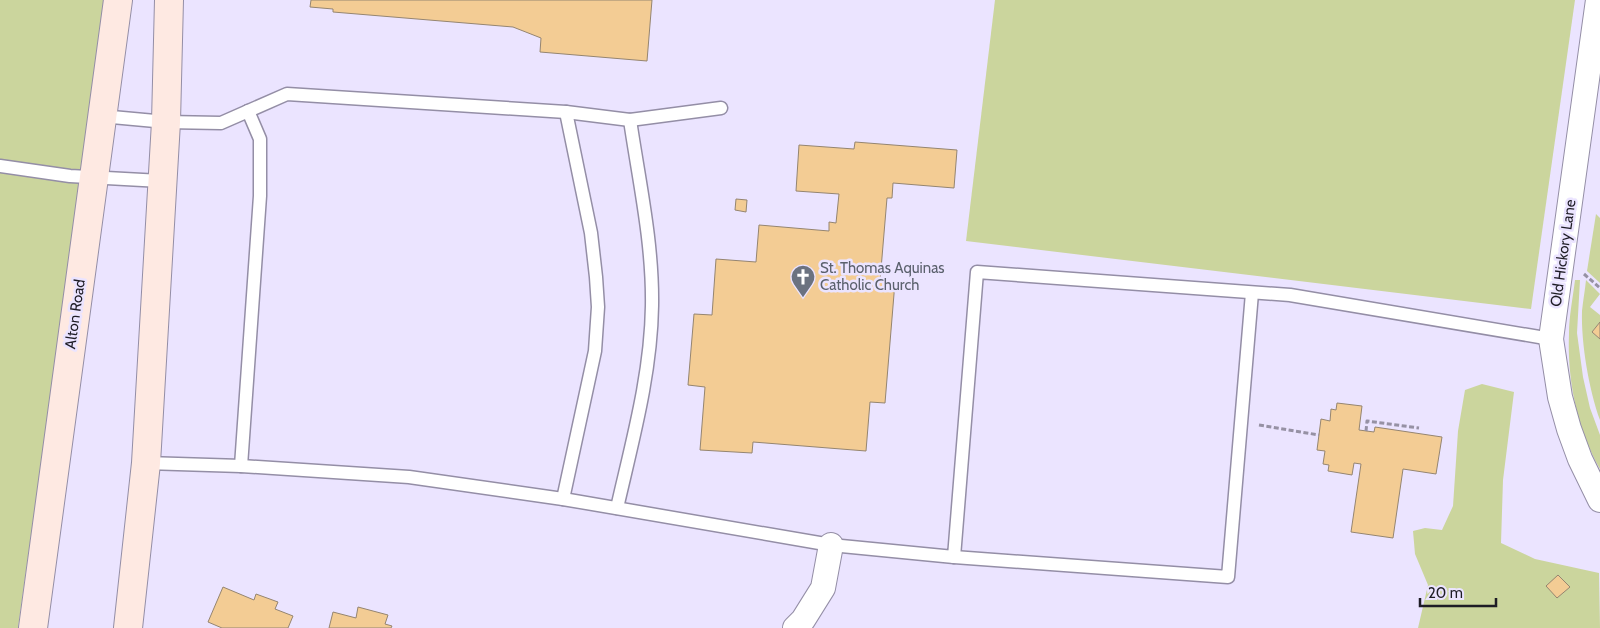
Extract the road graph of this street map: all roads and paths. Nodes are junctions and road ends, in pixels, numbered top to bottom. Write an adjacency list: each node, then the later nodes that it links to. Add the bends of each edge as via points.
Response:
1 (118, 0): 7 (street, Alton Road)
2 (169, 0): 9 (street)
3 (1598, 0): 16 (street, Old Hickory Lane)
4 (721, 108): 8 (lane)
5 (248, 111): 6 (lane, via 288,94); 9 (lane, via 221,123); 22 (lane, via 260,139 260,196)
6 (566, 112): 8 (lane); 23 (lane, via 591,233 598,306 595,351)
7 (102, 116): 9 (lane); 11 (street, Alton Road)
8 (630, 120): 25 (lane, via 649,244 652,306 649,356)
9 (166, 122): 12 (street)
10 (0, 166): 11 (lane)
11 (93, 178): 12 (lane); 28 (street, Alton Road)
12 (161, 181): 21 (street)
13 (1584, 274): 14 (path)
14 (1600, 288)
15 (1252, 293): 16 (lane, via 1290,296); 17 (lane); 27 (lane, via 977,272)
16 (1551, 339): 24 (street, Old Hickory Lane, via 1560,398 1569,429)
17 (1241, 422): 20 (path); 27 (lane, via 1228,577)
18 (1419, 428): 19 (path, via 1367,422)
19 (1366, 431)
20 (1319, 435)
21 (146, 463): 22 (lane); 29 (street)
22 (241, 466): 23 (lane, via 409,477)
23 (563, 499): 25 (lane)
24 (1600, 500)
25 (617, 508): 26 (lane)
26 (832, 545): 27 (lane); 30 (street, via 823,588 803,620)
27 (954, 558)
28 (33, 628)
29 (128, 628)
30 (794, 628)

